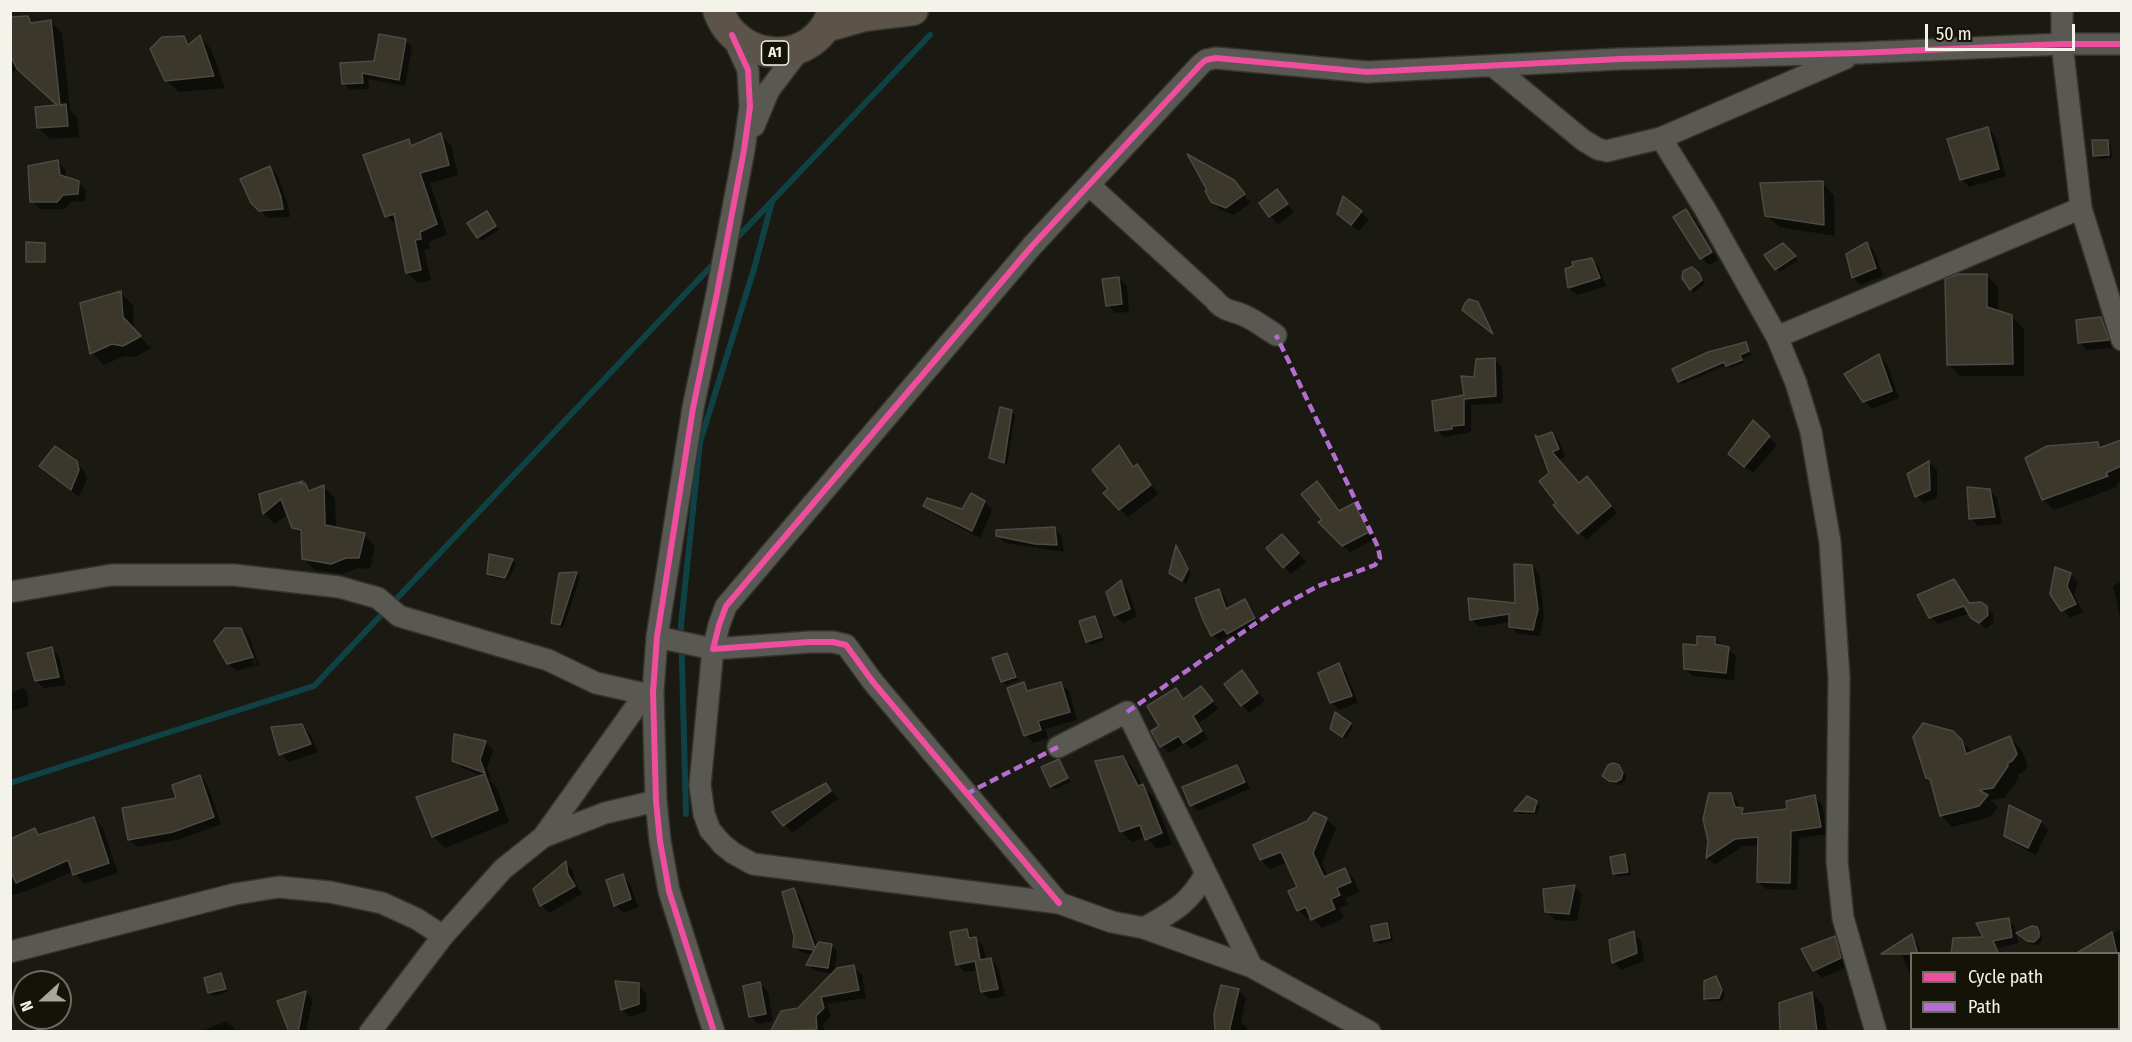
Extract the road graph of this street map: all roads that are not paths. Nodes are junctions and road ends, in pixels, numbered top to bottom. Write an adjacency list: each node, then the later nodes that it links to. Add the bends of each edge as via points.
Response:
1 (694, 10): 5 (highway, A1)
2 (914, 10): 4 (highway, A1)
3 (2062, 10): 6 (street)
4 (829, 19): 8 (highway, A1, via 815,39)
5 (726, 25): 8 (highway, A1, via 747,46 765,52); 12 (street, via 748,70 750,106)
6 (2062, 44): 7 (street); 9 (street); 14 (street)
7 (2121, 44)
8 (801, 48): 12 (street, via 769,90)
9 (1858, 53): 10 (street); 11 (street)
10 (1492, 66): 11 (street, via 1598,149 1607,152); 13 (street, via 1366,72 1206,60)
11 (1661, 138): 16 (street)
12 (744, 150): 19 (street, via 693,408)
13 (1089, 184): 15 (street, via 1219,306 1244,315); 20 (street, via 726,606)
14 (2081, 208): 16 (street); 17 (street)
15 (1276, 335)
16 (1777, 337): 35 (street, via 1811,432 1830,542 1839,678 1837,861 1843,918)
17 (2121, 340)
18 (10, 592): 21 (street, via 111,575 234,575 339,587 378,598 399,616 548,660 596,684)
19 (657, 637): 20 (street); 21 (street)
20 (713, 649): 26 (street, via 810,642 846,645); 26 (street, via 700,785 710,830 733,853 753,864)
21 (649, 693): 23 (street); 24 (street)
22 (1058, 747): 25 (street, via 1127,712)
23 (656, 801): 24 (street, via 605,813); 33 (street, via 669,891)
24 (543, 837): 28 (street, via 502,869)
25 (1206, 873): 27 (street, via 1196,892); 30 (street)
26 (1059, 903): 27 (street, via 1112,922)
27 (1144, 928): 30 (street)
28 (443, 936): 29 (street, via 382,903 279,886); 32 (street)
29 (10, 952)
30 (1252, 968): 34 (street)
31 (2064, 1030): 36 (street)
32 (370, 1032)
33 (714, 1032)
34 (1370, 1032)
35 (1876, 1032)
36 (2086, 1032)

